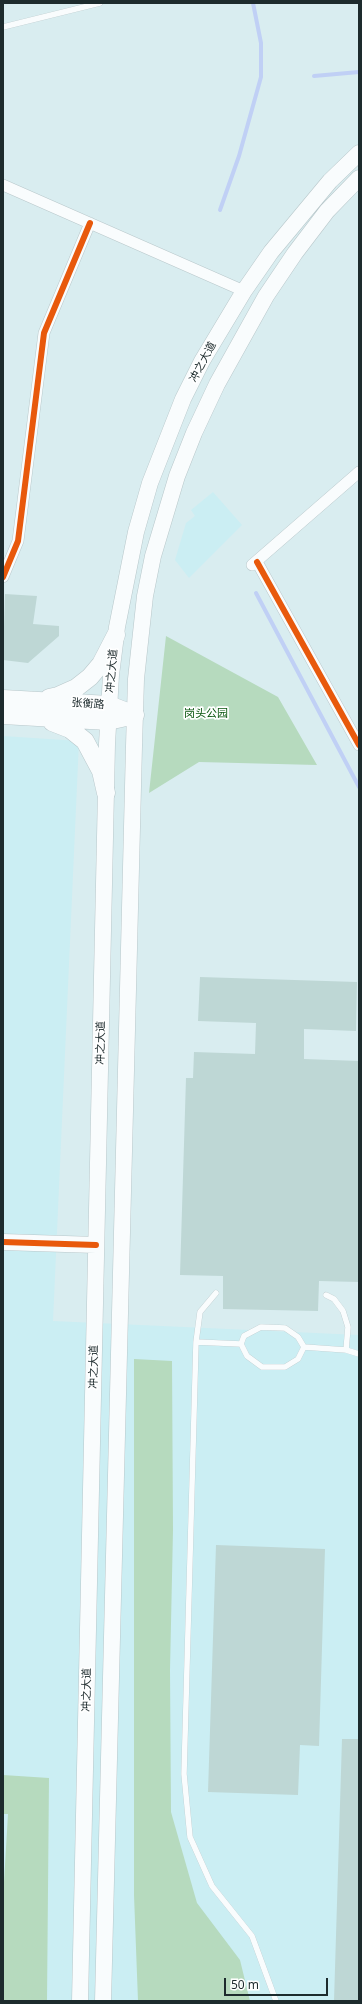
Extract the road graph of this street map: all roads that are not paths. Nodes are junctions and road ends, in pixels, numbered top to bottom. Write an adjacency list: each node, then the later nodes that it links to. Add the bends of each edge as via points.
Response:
1 (100, 3): 2 (lane)
2 (3, 27)
3 (359, 153): 7 (main road, 冲之大道, via 301,214)
4 (359, 178): 15 (main road, 冲之大道, via 328,211 266,296 220,378 194,432 177,476 153,556 140,636)
5 (3, 185): 6 (street)
6 (90, 223): 7 (street); 9 (street, via 44,333 18,541)
7 (244, 291): 10 (main road, 冲之大道, via 202,361 164,443 136,532 124,583)
8 (358, 475): 16 (street, via 254,564)
9 (3, 577)
10 (116, 635): 12 (main road, via 109,651 90,677 76,688); 13 (main road, 冲之大道)
11 (3, 699): 12 (main road, 张衡路)
12 (32, 709): 13 (main road, 张衡路); 14 (main road, 张衡路); 17 (main road, via 70,729 85,741 101,771)
13 (109, 713): 15 (main road, 张衡路); 17 (main road, 冲之大道)
14 (3, 715)
15 (135, 715): 28 (main road, 冲之大道)
16 (359, 745)
17 (106, 793): 19 (main road, 冲之大道)
18 (3, 1242): 19 (main road)
19 (96, 1245): 27 (main road, 冲之大道)
20 (216, 1293): 22 (lane, via 200,1312)
21 (326, 1295): 25 (lane, via 334,1299 344,1311 348,1327)
22 (196, 1342): 23 (lane); 29 (lane, via 184,1774 190,1837 212,1886 252,1936)
23 (241, 1344): 24 (lane, via 244,1336 261,1327 277,1327 284,1328 298,1337); 24 (lane, via 247,1356 262,1367 285,1367 298,1359)
24 (304, 1347): 25 (lane)
25 (346, 1350): 26 (lane)
26 (359, 1354)
27 (80, 2001)
28 (103, 2001)
29 (276, 2001)

